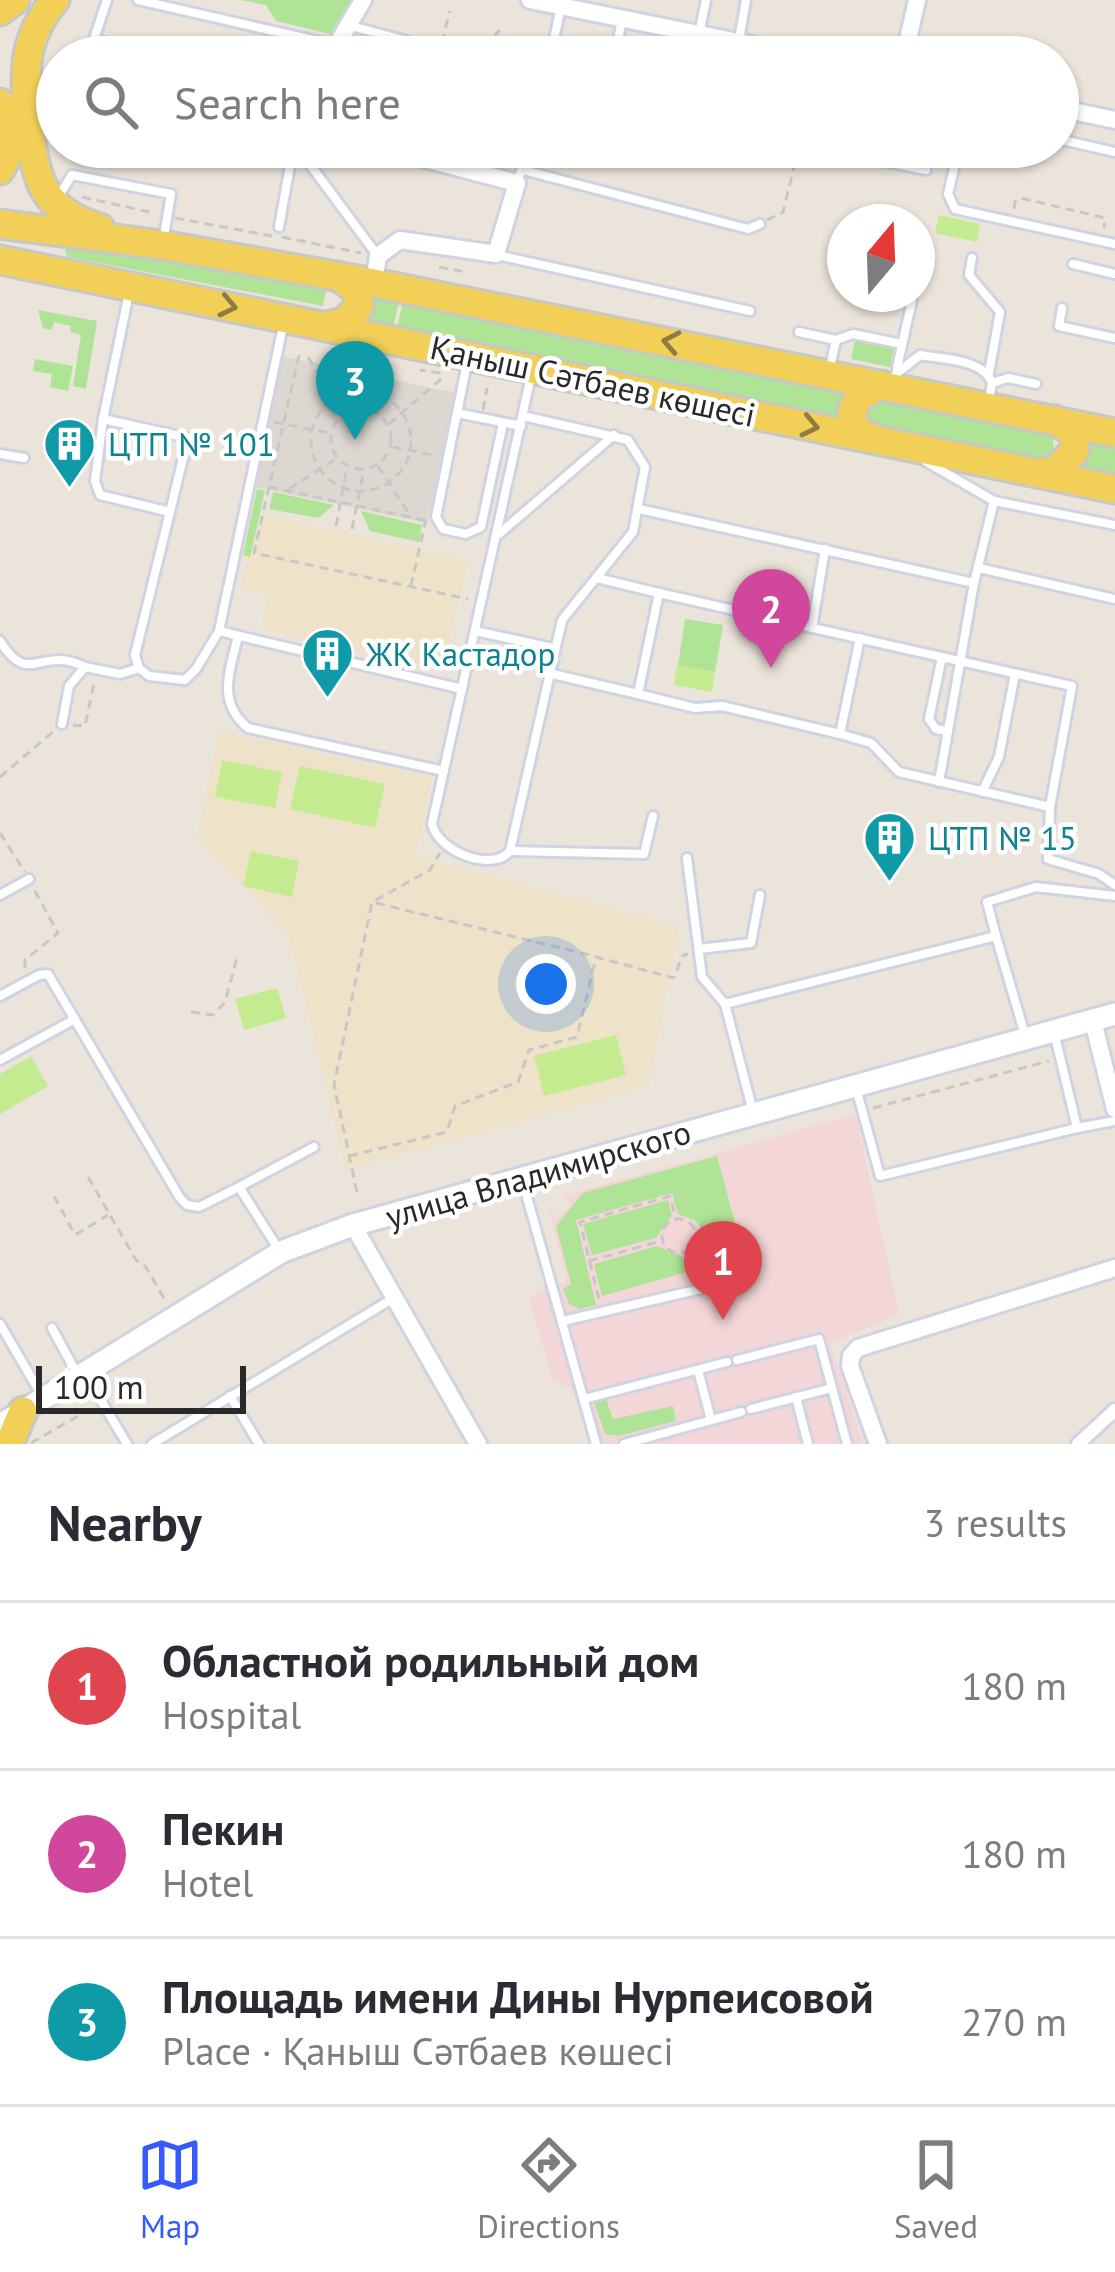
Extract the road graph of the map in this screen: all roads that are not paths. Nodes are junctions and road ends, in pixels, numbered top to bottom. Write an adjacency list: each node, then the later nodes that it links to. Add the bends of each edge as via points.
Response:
1 (15, 0): 10 (main road)
2 (56, 0): 27 (main road, via 34,33 26,76)
3 (107, 0): 14 (lane)
4 (138, 0): 15 (lane)
5 (363, 0): 12 (street)
6 (706, 0): 13 (lane)
7 (746, 0): 21 (lane)
8 (917, 0): 22 (street)
9 (545, 2): 11 (street); 18 (lane)
10 (0, 11)
11 (622, 18): 13 (street); 19 (lane)
12 (350, 26): 16 (street); 17 (lane)
13 (699, 34): 20 (street)
14 (95, 36)
15 (280, 36)
16 (346, 36)
17 (388, 36)
18 (548, 36)
19 (619, 36)
20 (709, 36)
21 (740, 36)
22 (909, 36)
23 (0, 104): 36 (main road, via 11,130)
24 (1079, 112): 25 (street)
25 (1115, 120)
26 (1079, 144): 28 (lane)
27 (36, 145)
28 (1115, 152)
29 (39, 168): 39 (main road, via 42,187)
30 (290, 168): 42 (lane)
31 (313, 168): 50 (lane)
32 (478, 168): 38 (street)
33 (522, 168): 38 (lane)
34 (916, 168): 37 (lane)
35 (954, 168): 44 (lane, via 948,194 955,209)
36 (0, 170)
37 (926, 170)
38 (520, 176): 41 (lane, via 748,229); 46 (street)
39 (57, 198): 45 (main road, via 90,225); 45 (lane, via 72,175 171,194)
40 (0, 224): 43 (main road, Қаныш Сәтбаев көшесі)
41 (760, 224)
42 (279, 227)
43 (72, 235): 45 (main road, Қаныш Сәтбаев көшесі); 51 (main road, via 58,262)
44 (1115, 244)
45 (162, 245): 53 (main road, Қаныш Сәтбаев көшесі)
46 (496, 254): 50 (street, via 400,240); 56 (lane)
47 (972, 258): 69 (lane, via 969,275 1000,311)
48 (0, 260): 51 (main road, Қаныш Сәтбаев көшесі)
49 (1073, 264): 52 (lane)
50 (376, 269): 53 (main road, Қаныш Сәтбаев көшесі); 66 (main road, Қаныш Сәтбаев көшесі, one-way to 50)
51 (65, 273): 54 (main road, Қаныш Сәтбаев көшесі)
52 (1115, 274)
53 (337, 276): 59 (main road, via 359,294 359,307)
54 (131, 286): 58 (main road, Қаныш Сәтбаев көшесі, one-way to 58); 71 (lane)
55 (1062, 308): 61 (lane, via 1060,326)
56 (750, 311)
57 (909, 312): 63 (lane)
58 (285, 318): 59 (main road, Қаныш Сәтбаев көшесі); 94 (lane)
59 (326, 326): 64 (main road, Қаныш Сәтбаев көшесі)
60 (799, 332): 62 (lane)
61 (1115, 338)
62 (836, 340): 63 (lane, via 853,334); 66 (lane)
63 (902, 344): 67 (lane)
64 (469, 356): 65 (main road, Қаныш Сәтбаев көшесі); 70 (lane)
65 (533, 369): 73 (lane); 77 (main road, Қаныш Сәтбаев көшесі, one-way to 77)
66 (828, 374): 67 (main road, Қаныш Сәтбаев көшесі)
67 (890, 382): 69 (main road, Қаныш Сәтбаев көшесі); 77 (main road, via 858,397 853,412 854,428)
68 (1036, 384): 69 (lane, via 1008,377)
69 (989, 388): 72 (main road, Қаныш Сәтбаев көшесі)
70 (458, 413): 74 (lane); 74 (lane, via 436,517 443,529 466,534 485,516)
71 (103, 419): 84 (lane, via 100,496); 84 (lane, via 188,438)
72 (1055, 420): 75 (main road, Қаныш Сәтбаев көшесі); 80 (main road, via 1074,433 1075,450 1054,472)
73 (522, 421): 74 (lane); 76 (lane); 86 (lane)
74 (503, 422)
75 (1115, 433)
76 (614, 435): 83 (lane, via 628,440 645,467); 86 (lane)
77 (886, 442): 80 (main road, Қаныш Сәтбаев көшесі); 82 (lane)
78 (0, 454): 79 (lane)
79 (24, 458)
80 (1030, 472): 81 (main road, Қаныш Сәтбаев көшесі)
81 (1115, 489)
82 (994, 501): 85 (lane); 88 (lane)
83 (639, 509): 87 (lane); 89 (lane, via 633,532)
84 (170, 512): 103 (lane, via 135,655)
85 (1115, 525)
86 (498, 535): 95 (lane)
87 (825, 549): 90 (lane); 93 (lane)
88 (980, 568): 90 (lane); 92 (lane)
89 (596, 578): 91 (lane); 99 (lane, via 562,620)
90 (974, 583): 101 (lane)
91 (659, 593): 93 (lane); 107 (lane)
92 (1115, 599)
93 (812, 628): 97 (lane)
94 (219, 631): 96 (lane); 103 (lane, via 184,680)
95 (476, 631): 99 (lane); 106 (lane)
96 (238, 636): 106 (lane); 111 (lane, via 227,703 248,728)
97 (860, 638): 100 (lane); 110 (lane)
98 (0, 641): 102 (lane, via 20,664 59,656)
99 (553, 649): 104 (lane)
100 (942, 657): 101 (lane); 109 (lane, via 929,719)
101 (960, 662): 105 (lane); 109 (lane)
102 (85, 667): 103 (lane, via 120,674); 108 (lane, via 69,686)
103 (140, 668)
104 (548, 673): 107 (lane); 116 (lane)
105 (1015, 674): 113 (lane, via 999,757); 114 (lane, via 1072,686)
106 (462, 689): 111 (lane)
107 (638, 694): 110 (lane)
108 (62, 724)
109 (948, 731): 112 (lane)
110 (840, 734): 112 (lane, via 872,742 899,772)
111 (444, 771): 116 (lane, via 435,836 495,861)
112 (940, 782): 113 (lane)
113 (982, 791): 114 (lane)
114 (1050, 807): 119 (lane, via 1048,859)
115 (653, 816): 116 (lane, via 644,854)
116 (510, 851)
117 (686, 858): 124 (lane)
118 (29, 879): 120 (lane)
119 (1115, 885)
120 (0, 895)
121 (760, 895): 124 (lane, via 751,943)
122 (1115, 896): 123 (lane, via 1036,887 987,902)
123 (996, 935): 126 (lane); 131 (lane)
124 (699, 949): 126 (lane, via 702,977)
125 (0, 996): 128 (lane, via 48,974)
126 (725, 1004): 135 (lane)
127 (1115, 1014): 129 (street, улица Владимирского)
128 (75, 1019): 132 (lane); 140 (lane, via 188,1205)
129 (1093, 1021): 130 (street, улица Владимирского); 134 (street)
130 (1054, 1030): 131 (street, улица Владимирского); 137 (lane)
131 (1026, 1037): 133 (street, улица Владимирского)
132 (0, 1060)
133 (855, 1085): 135 (street, улица Владимирского); 137 (lane, via 880,1176)
134 (1115, 1109)
135 (754, 1114): 139 (street, улица Владимирского)
136 (1115, 1120): 137 (lane)
137 (1077, 1128)
138 (314, 1147): 140 (lane)
139 (522, 1178): 141 (street, улица Владимирского); 146 (lane)
140 (239, 1187): 142 (lane)
141 (353, 1225): 142 (street, улица Владимирского); 145 (street)
142 (281, 1252): 150 (street, улица Владимирского)
143 (1115, 1268): 167 (street, via 858,1348 850,1366)
144 (722, 1284): 146 (lane)
145 (392, 1299): 152 (lane); 158 (street)
146 (563, 1321): 154 (lane)
147 (0, 1324): 156 (lane)
148 (52, 1328): 150 (lane)
149 (698, 1370): 151 (lane, via 819,1340); 154 (lane); 157 (lane)
150 (83, 1377): 156 (street, улица Владимирского); 160 (lane)
151 (832, 1388): 153 (lane); 166 (lane)
152 (230, 1396): 161 (lane); 162 (lane)
153 (796, 1397): 157 (lane); 165 (lane)
154 (584, 1399): 163 (lane)
155 (1115, 1410): 168 (street)
156 (17, 1413): 159 (main road)
157 (711, 1420): 164 (lane)
158 (475, 1443)
159 (9, 1444)
160 (127, 1444)
161 (152, 1444)
162 (259, 1444)
163 (596, 1444)
164 (624, 1444)
165 (808, 1444)
166 (848, 1444)
167 (878, 1444)
168 (1078, 1444)

